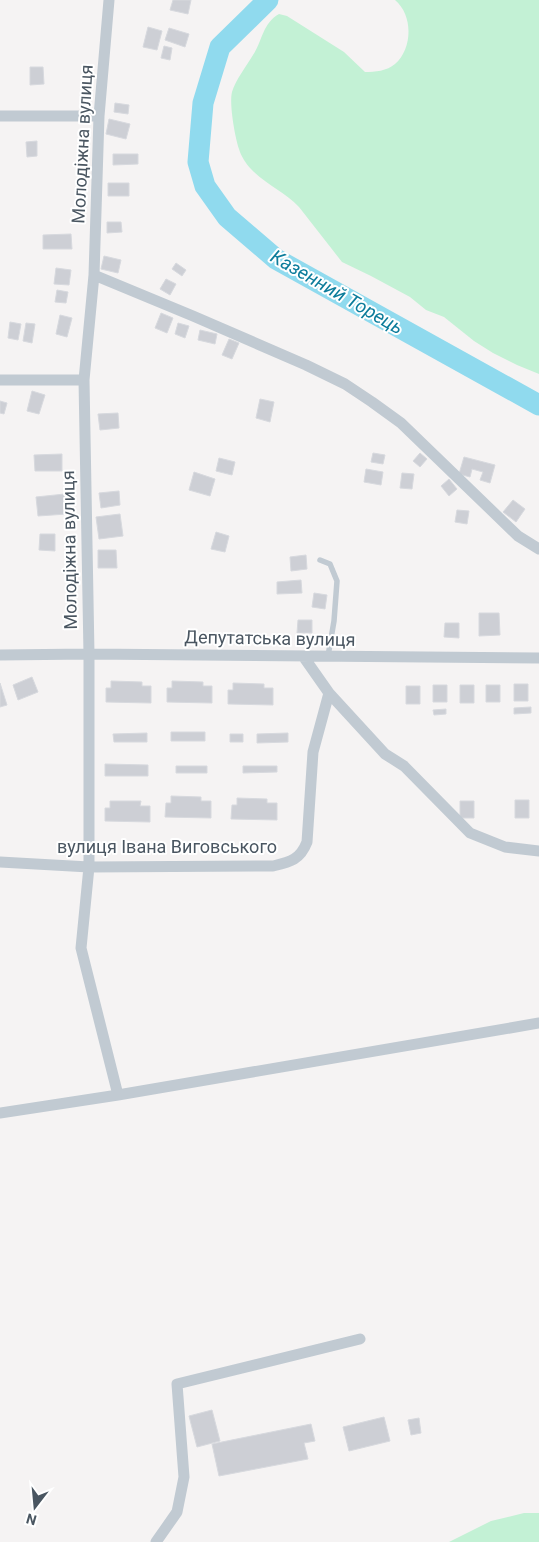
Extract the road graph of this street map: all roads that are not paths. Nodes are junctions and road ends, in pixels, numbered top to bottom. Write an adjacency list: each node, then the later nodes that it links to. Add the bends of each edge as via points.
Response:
1 (109, 0): 3 (street, Молодіжна вулиця)
2 (0, 116): 3 (street)
3 (99, 116): 4 (street, Молодіжна вулиця)
4 (94, 275): 6 (street, Молодіжна вулиця); 7 (street, via 345,384 401,423 518,536)
5 (0, 380): 6 (street)
6 (84, 380): 9 (street, Молодіжна вулиця)
7 (539, 549)
8 (320, 560): 12 (lane, via 330,564 337,581)
9 (89, 654): 10 (street, Депутатська вулиця); 11 (street, Депутатська вулиця); 17 (street, Молодіжна вулиця)
10 (0, 655)
11 (303, 656): 12 (street, Депутатська вулиця); 14 (street)
12 (328, 656): 13 (street, Депутатська вулиця)
13 (539, 658)
14 (329, 693): 15 (street, via 385,754 404,766 470,833 505,847); 17 (street, вулиця Івана Виговського, via 313,752 307,842 303,853 290,862 273,866)
15 (539, 852)
16 (0, 862): 17 (street, вулиця Івана Виговського)
17 (89, 867): 19 (street, Молодіжна вулиця, via 81,948)
18 (539, 1023): 19 (street)
19 (118, 1095): 20 (street)
20 (0, 1113)
21 (360, 1339): 22 (street, via 177,1384 184,1477 177,1512)
22 (156, 1542)

